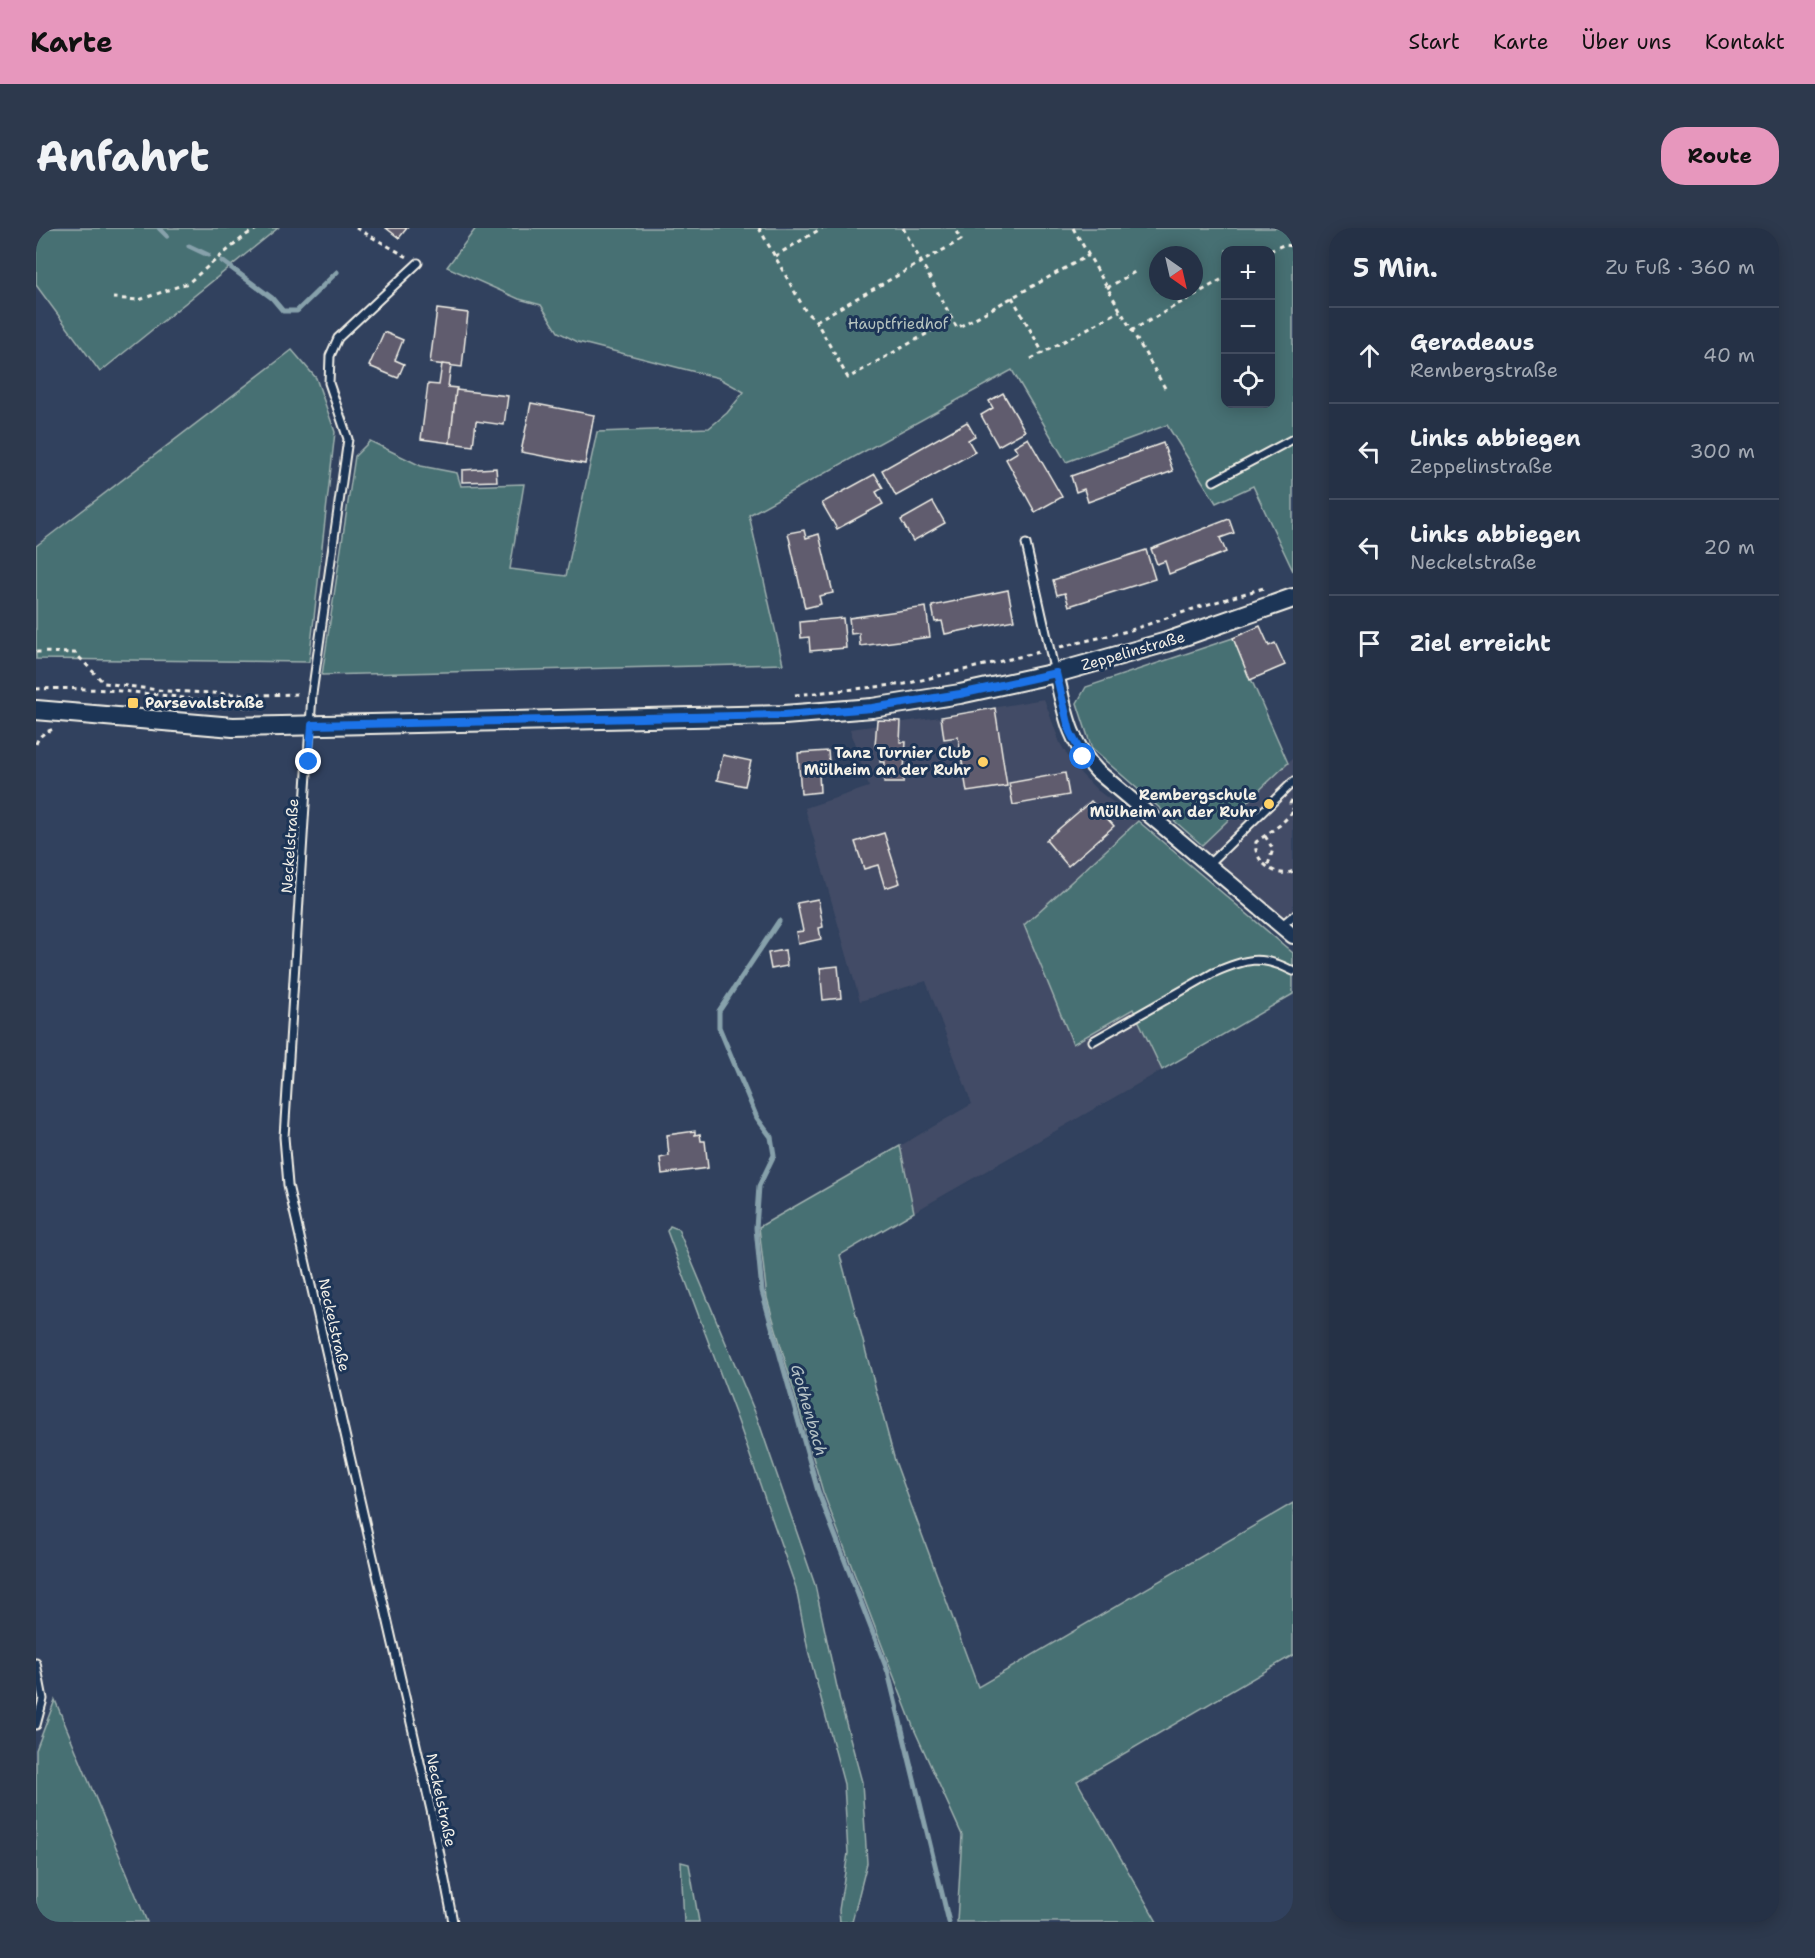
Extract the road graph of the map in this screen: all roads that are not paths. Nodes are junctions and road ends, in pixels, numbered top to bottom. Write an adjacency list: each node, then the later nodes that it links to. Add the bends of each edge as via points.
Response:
1 (418, 263): 8 (lane, Neckelstraße, via 338,338 330,356 329,382 348,439 312,694)
2 (1293, 439): 3 (lane)
3 (1214, 481)
4 (1026, 544): 6 (lane)
5 (1293, 598): 6 (main road, Zeppelinstraße, via 1167,642)
6 (1056, 673): 8 (main road, Zeppelinstraße, via 872,708 784,715); 10 (street, via 1070,732 1083,757)
7 (36, 710): 8 (main road, Zeppelinstraße, via 233,727)
8 (312, 725): 18 (lane, Neckelstraße, via 284,1137 288,1185 428,1796)
9 (1293, 782): 10 (lane)
10 (1209, 864): 12 (street)
11 (1293, 916): 12 (lane)
12 (1281, 926): 13 (street)
13 (1293, 936)
14 (1293, 971): 15 (lane, via 1266,960 1234,964)
15 (1093, 1041)
16 (36, 1663): 17 (lane, via 43,1699)
17 (36, 1725)
18 (453, 1922)

